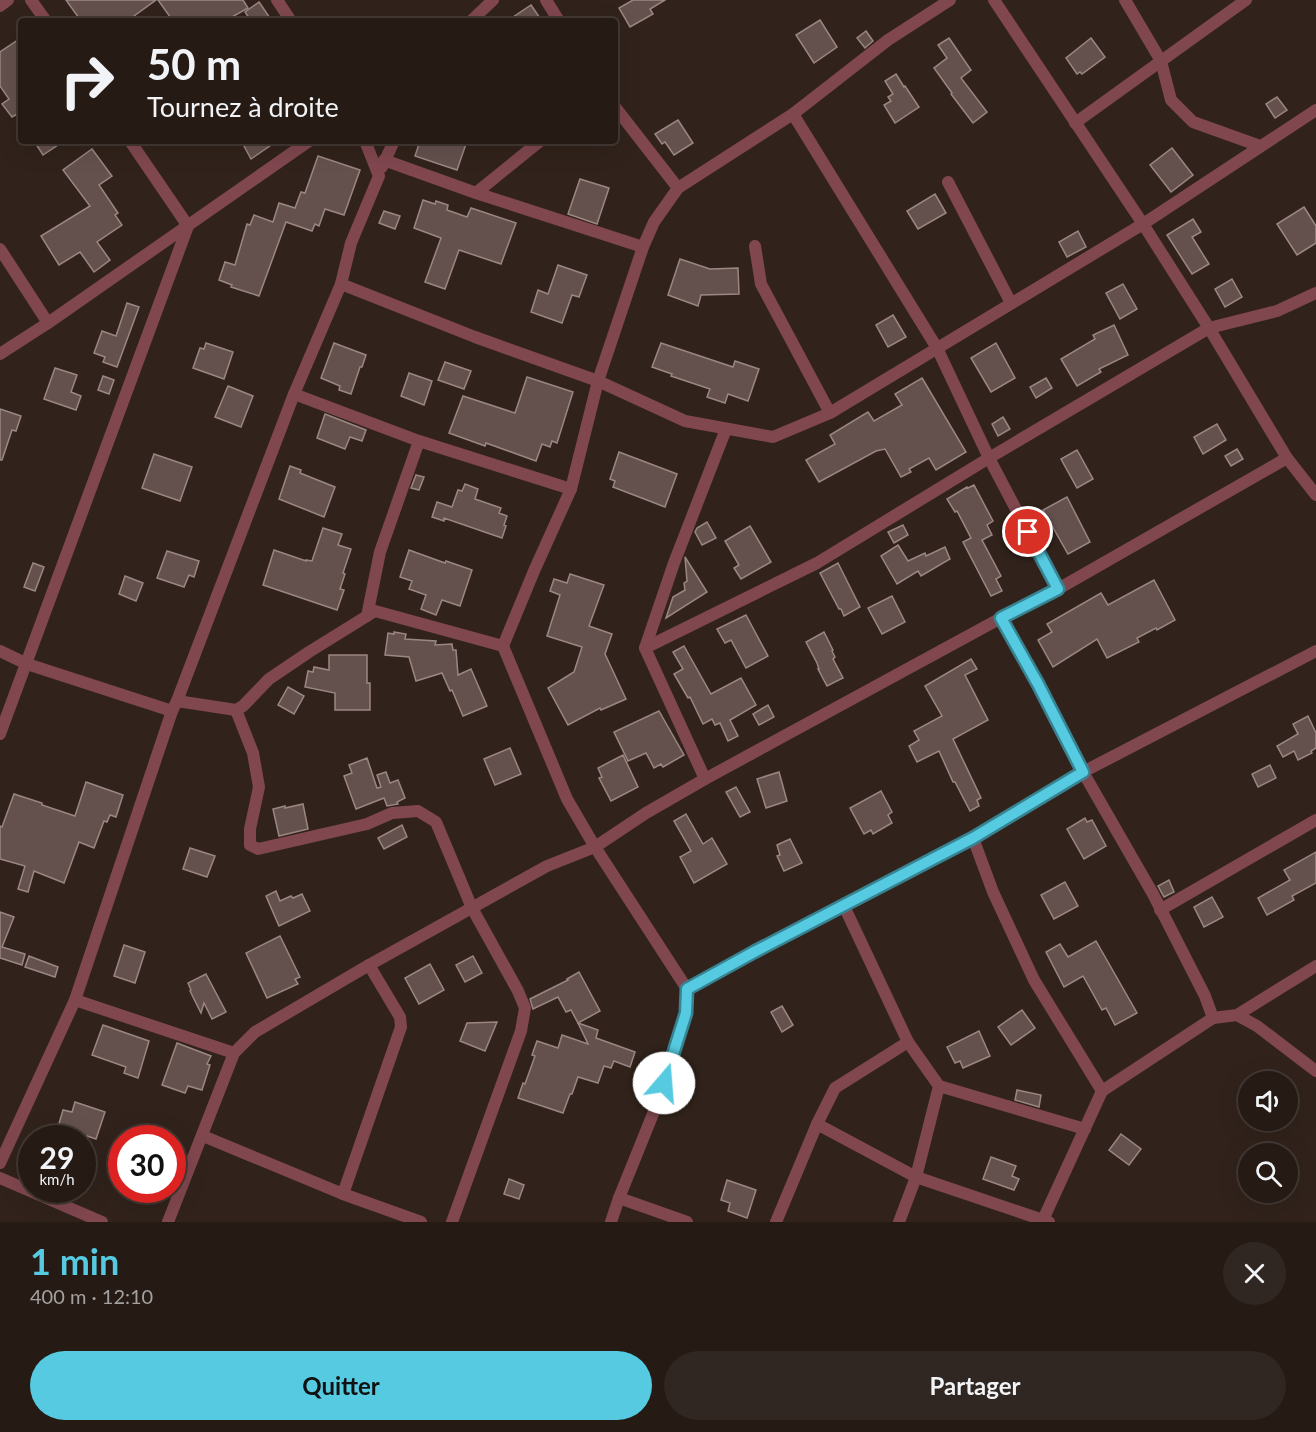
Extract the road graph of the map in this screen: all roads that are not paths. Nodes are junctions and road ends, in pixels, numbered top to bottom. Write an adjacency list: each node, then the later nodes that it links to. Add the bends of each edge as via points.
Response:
1 (8, 0): 10 (street)
2 (32, 0): 11 (street)
3 (277, 0): 12 (street)
4 (493, 0): 13 (street)
5 (546, 0): 14 (street)
6 (950, 0): 18 (street, via 888,40)
7 (994, 0): 19 (street)
8 (1125, 0): 15 (street)
9 (1246, 0): 15 (street)
10 (0, 6)
11 (44, 18)
12 (289, 18)
13 (474, 18)
14 (557, 18)
15 (1161, 61): 19 (street); 25 (street, via 1171,100 1193,122)
16 (1316, 110): 25 (street)
17 (618, 111): 29 (street)
18 (794, 114): 29 (street); 41 (street)
19 (1075, 123): 31 (street)
20 (132, 144): 32 (street)
21 (305, 144): 32 (street)
22 (366, 144): 27 (street)
23 (392, 144): 26 (street)
24 (536, 144): 30 (street)
25 (1260, 146): 31 (street)
26 (384, 160): 27 (street); 30 (street)
27 (379, 176): 36 (street, via 351,243)
28 (948, 182): 38 (street)
29 (678, 188): 34 (street, via 654,222)
30 (476, 193): 34 (street)
31 (1143, 224): 38 (street); 40 (street)
32 (188, 226): 39 (street); 59 (street)
33 (755, 246): 45 (street, via 761,284)
34 (643, 247): 43 (street)
35 (0, 249): 39 (street)
36 (341, 284): 43 (street); 44 (street)
37 (1316, 292): 40 (street, via 1277,310)
38 (1011, 303): 41 (street)
39 (48, 323): 42 (street)
40 (1209, 328): 48 (street); 49 (street)
41 (937, 348): 45 (street); 48 (street)
42 (0, 354)
43 (598, 381): 46 (street, via 685,421); 50 (street)
44 (294, 394): 47 (street); 60 (street)
45 (830, 413): 46 (street, via 773,437)
46 (726, 429): 56 (street)
47 (419, 441): 50 (street); 53 (street, via 380,552)
48 (989, 458): 52 (street); 56 (street, via 817,563)
49 (1287, 458): 51 (street); 52 (street)
50 (571, 489): 55 (street)
51 (1316, 495)
52 (1058, 589): 54 (street)
53 (366, 616): 55 (street, via 375,611); 61 (street, via 269,679)
54 (1001, 618): 63 (street); 64 (street)
55 (503, 646): 67 (street, via 567,799)
56 (645, 648): 64 (street)
57 (0, 651): 59 (street)
58 (1316, 651): 63 (street)
59 (27, 664): 60 (street); 62 (street)
60 (174, 706): 61 (street); 74 (street)
61 (236, 710): 69 (street, via 254,753 259,787 250,845 258,849 367,824 392,813 418,811 436,822)
62 (0, 734)
63 (1083, 772): 66 (street); 70 (street)
64 (705, 779): 67 (street)
65 (1316, 820): 70 (street)
66 (973, 838): 68 (street); 81 (street, via 1034,980)
67 (595, 847): 69 (street, via 547,866); 73 (street)
68 (844, 906): 73 (street); 77 (street)
69 (472, 908): 71 (street); 94 (street, via 525,1008 521,1031)
70 (1160, 910): 76 (street)
71 (369, 965): 78 (street, via 255,1032); 88 (street, via 400,1017 401,1027)
72 (1316, 966): 75 (street)
73 (687, 989): 89 (street, via 686,1013 660,1094)
74 (75, 1000): 78 (street); 85 (street)
75 (1237, 1015): 76 (street); 79 (street)
76 (1213, 1018): 81 (street)
77 (908, 1042): 80 (street); 82 (street, via 835,1088)
78 (234, 1053): 84 (street)
79 (1316, 1071)
80 (939, 1086): 83 (street); 86 (street)
81 (1102, 1091): 83 (street)
82 (817, 1124): 86 (street); 97 (street)
83 (1085, 1129): 90 (street)
84 (203, 1136): 88 (street); 92 (street)
85 (0, 1163)
86 (916, 1177): 90 (street); 98 (street)
87 (0, 1178): 91 (street)
88 (343, 1194): 93 (street)
89 (619, 1198): 95 (street); 96 (street)
90 (1045, 1221)
91 (102, 1222)
92 (168, 1222)
93 (421, 1222)
94 (452, 1222)
95 (611, 1222)
96 (687, 1222)
97 (776, 1222)
98 (899, 1222)

